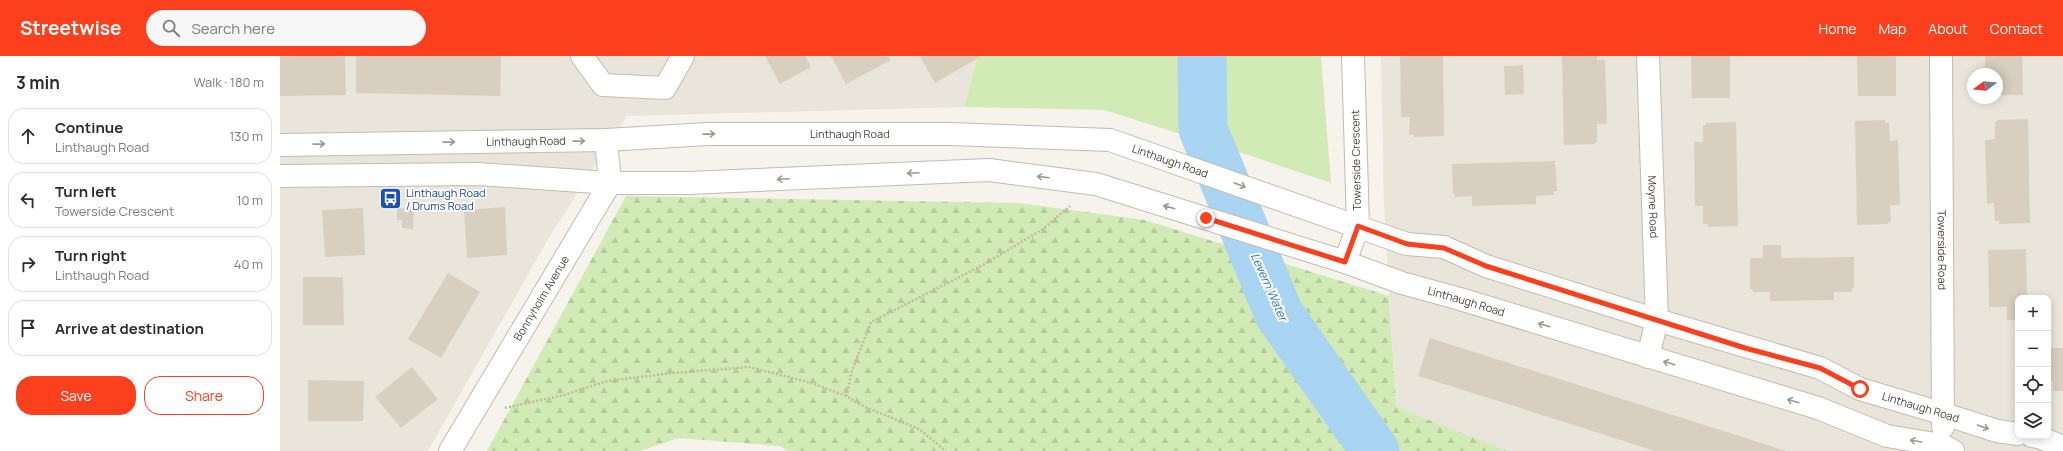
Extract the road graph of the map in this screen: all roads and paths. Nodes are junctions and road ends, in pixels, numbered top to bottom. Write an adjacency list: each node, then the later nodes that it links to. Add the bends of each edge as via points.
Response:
1 (582, 56): 2 (street, via 602,84 665,88)
2 (683, 56)
3 (1353, 56): 11 (street, Towerside Crescent)
4 (1648, 56): 13 (street, Moyne Road)
5 (1941, 56): 17 (street, Towerside Road)
6 (606, 140): 7 (street, Linthaugh Road, one-way to 6); 9 (street); 11 (street, Linthaugh Road, one-way to 11, via 707,134 950,134 1110,140)
7 (280, 144)
8 (280, 176): 9 (street, Linthaugh Road, via 478,174)
9 (610, 183): 10 (street, Linthaugh Road, one-way to 9, via 989,170 688,184); 22 (street, Bonnyholm Avenue)
10 (1096, 184): 12 (street, Linthaugh Road, one-way to 10); 15 (path, via 1043,229 983,265 871,322 852,371)
11 (1358, 226): 12 (street, Towerside Crescent); 13 (street, Linthaugh Road, via 1407,244 1444,248 1486,266)
12 (1345, 262): 14 (street, Linthaugh Road, one-way to 12, via 1402,283)
13 (1657, 320): 14 (street, Moyne Road); 17 (street, Linthaugh Road, via 1820,368 1860,389)
14 (1648, 357): 21 (street, Linthaugh Road, one-way to 14, via 1888,436 1818,408)
15 (846, 396): 16 (path, via 749,367 607,381 564,396); 23 (path, via 865,408 919,429)
16 (505, 408)
17 (1944, 414): 18 (street, Linthaugh Road, one-way to 18, via 1997,431); 21 (street, Towerside Road)
18 (2015, 434)
19 (2044, 439): 20 (street)
20 (2063, 447)
21 (1948, 448)
22 (450, 451)
23 (946, 451)

